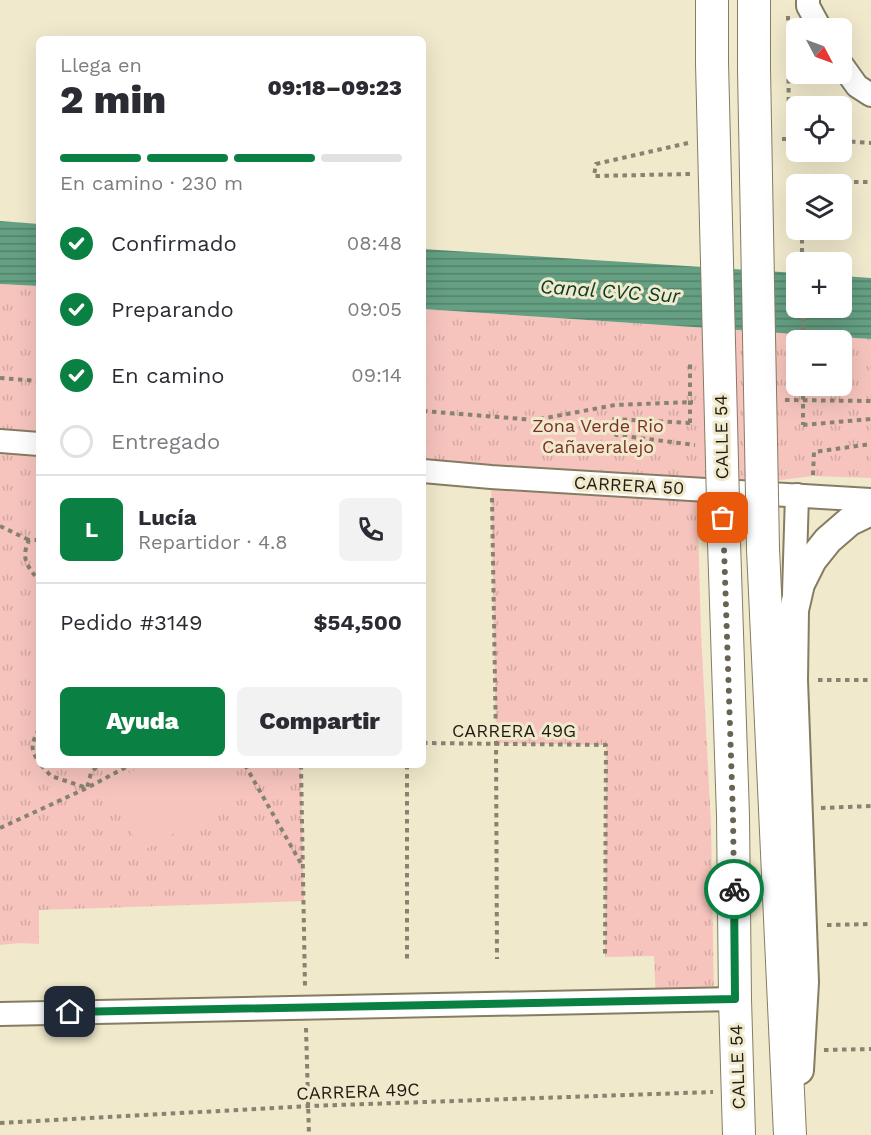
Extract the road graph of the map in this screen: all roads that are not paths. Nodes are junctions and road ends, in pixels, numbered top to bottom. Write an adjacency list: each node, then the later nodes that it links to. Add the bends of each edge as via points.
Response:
1 (712, 0): 14 (main road, CALLE 54, bridge)
2 (754, 0): 17 (main road, bridge, via 763,549)
3 (801, 6): 4 (street)
4 (811, 18)
5 (852, 79): 6 (street)
6 (871, 95)
7 (0, 441): 8 (street)
8 (36, 444)
9 (426, 471): 10 (street, CARRERA 50)
10 (805, 496): 11 (street, CARRERA 50); 13 (street)
11 (871, 500)
12 (871, 511): 13 (street, via 850,521 812,560 800,584)
13 (794, 610): 17 (street, via 804,982)
14 (735, 999): 15 (street); 16 (main road, CALLE 54)
15 (0, 1014)
16 (739, 1135)
17 (792, 1135)

